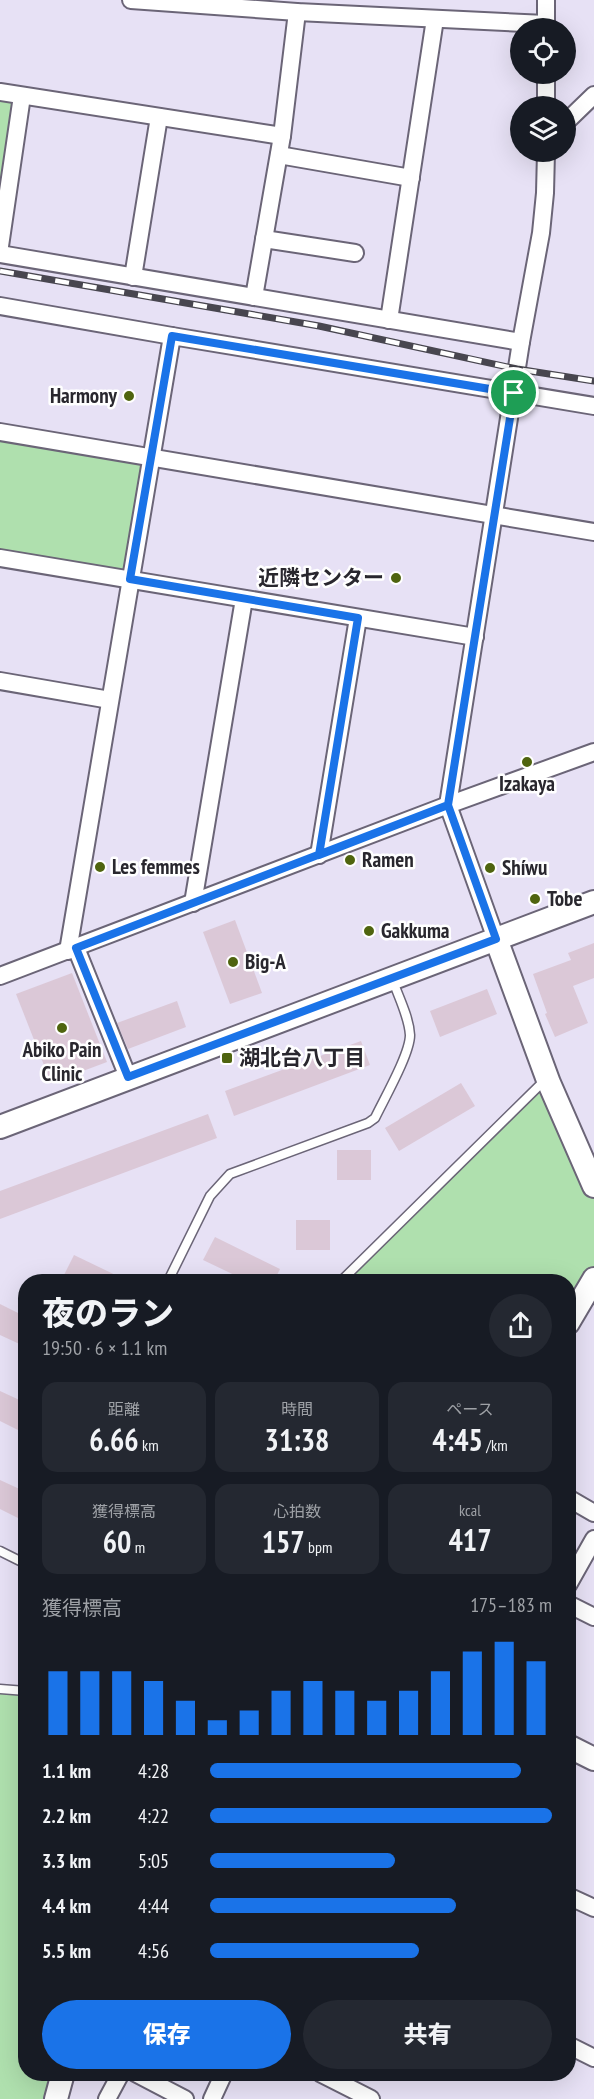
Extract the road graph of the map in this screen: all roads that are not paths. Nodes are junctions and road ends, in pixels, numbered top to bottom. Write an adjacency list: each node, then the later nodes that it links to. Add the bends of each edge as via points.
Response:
1 (131, 0): 3 (street)
2 (546, 0): 5 (street)
3 (164, 2): 4 (street)
4 (297, 12): 6 (street); 13 (street)
5 (546, 18)
6 (435, 19): 7 (street); 16 (street)
7 (510, 24)
8 (0, 92): 10 (street)
9 (594, 95): 11 (street)
10 (22, 96): 12 (street); 18 (street)
11 (576, 112)
12 (159, 117): 13 (street); 21 (street)
13 (282, 136): 14 (street)
14 (279, 155): 16 (street); 17 (street)
15 (546, 162): 26 (street, via 541,233)
16 (411, 178): 24 (street)
17 (264, 239): 19 (street); 22 (street)
18 (0, 246)
19 (355, 253)
20 (0, 254): 21 (street)
21 (133, 277): 22 (street)
22 (254, 297): 24 (street)
23 (0, 306): 25 (street)
24 (389, 320): 26 (street)
25 (172, 336): 27 (street); 30 (street)
26 (521, 342): 27 (street)
27 (514, 393): 28 (street); 31 (street)
28 (594, 406)
29 (0, 432): 30 (street)
30 (151, 457): 31 (street); 34 (street)
31 (495, 514): 32 (street); 37 (street)
32 (594, 532)
33 (0, 558): 34 (street)
34 (130, 579): 35 (street); 39 (street)
35 (244, 599): 36 (street); 44 (street)
36 (358, 618): 37 (street); 42 (street)
37 (475, 637): 41 (street)
38 (0, 681): 39 (street)
39 (110, 700): 46 (street)
40 (594, 752): 41 (street)
41 (448, 805): 42 (street); 45 (street)
42 (319, 855): 44 (street)
43 (594, 902): 45 (street)
44 (193, 903): 46 (street)
45 (496, 939): 48 (street); 50 (street)
46 (72, 950): 47 (street); 49 (street)
47 (0, 976)
48 (392, 977): 49 (street); 53 (lane, via 410,1037 375,1118 230,1174 210,1196)
49 (128, 1077): 51 (street)
50 (548, 1077): 52 (street); 54 (lane)
51 (0, 1127)
52 (594, 1186)
53 (171, 1274)
54 (348, 1274)
55 (594, 1279): 56 (street)
56 (576, 1309)
57 (576, 1503): 58 (street)
58 (594, 1513)
59 (594, 1539): 62 (street)
60 (0, 1551): 61 (lane)
61 (18, 1560)
62 (576, 1571)
63 (576, 1608): 64 (street)
64 (594, 1617)
65 (0, 1689): 66 (lane)
66 (18, 1690)
67 (576, 1750): 68 (street)
68 (594, 1759)
69 (576, 1900): 70 (street)
70 (594, 1908)
71 (576, 2049): 72 (street)
72 (594, 2058)
73 (61, 2081): 79 (street)
74 (117, 2081): 80 (street)
75 (150, 2081): 81 (street)
76 (220, 2081): 82 (street)
77 (339, 2081): 78 (street)
78 (353, 2087): 83 (street)
79 (56, 2099)
80 (107, 2099)
81 (185, 2099)
82 (212, 2099)
83 (371, 2099)

